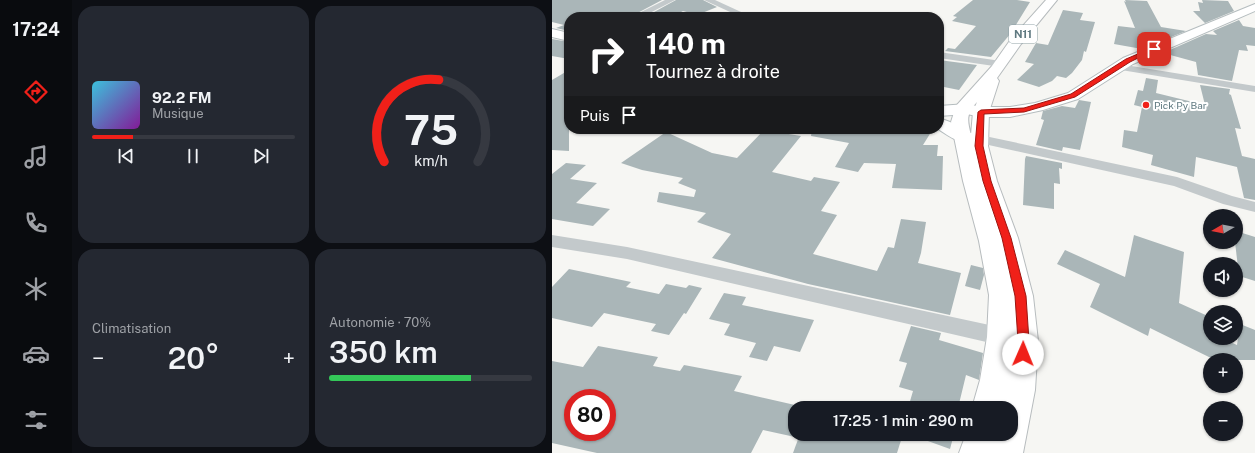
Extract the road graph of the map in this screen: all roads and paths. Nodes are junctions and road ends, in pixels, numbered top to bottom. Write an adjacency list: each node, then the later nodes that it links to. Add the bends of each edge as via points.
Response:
1 (671, 0): 5 (street)
2 (708, 0): 6 (street)
3 (1052, 0): 12 (main road, N11)
4 (1255, 7): 13 (main road)
5 (646, 12)
6 (736, 12)
7 (552, 28): 8 (main road)
8 (564, 31)
9 (552, 33): 10 (main road)
10 (564, 36)
11 (944, 56): 12 (street)
12 (999, 66): 16 (main road, N11)
13 (1119, 67): 14 (street); 16 (main road, via 1073,96 1024,110)
14 (1255, 89)
15 (944, 111): 16 (main road)
16 (972, 111): 18 (main road, N11)
17 (944, 125): 18 (main road)
18 (974, 138): 19 (street, via 1177,182); 21 (main road, N11, via 990,241 1002,295); 22 (main road, N11, via 979,146 987,181 1007,238 1020,296)
19 (1255, 207)
20 (552, 241): 21 (street, via 627,253)
21 (1001, 337): 22 (street); 23 (main road, N11)
22 (1024, 341): 26 (main road, N11, via 1020,390)
23 (990, 401)
24 (980, 441): 25 (main road)
25 (976, 453)
26 (1006, 453)

